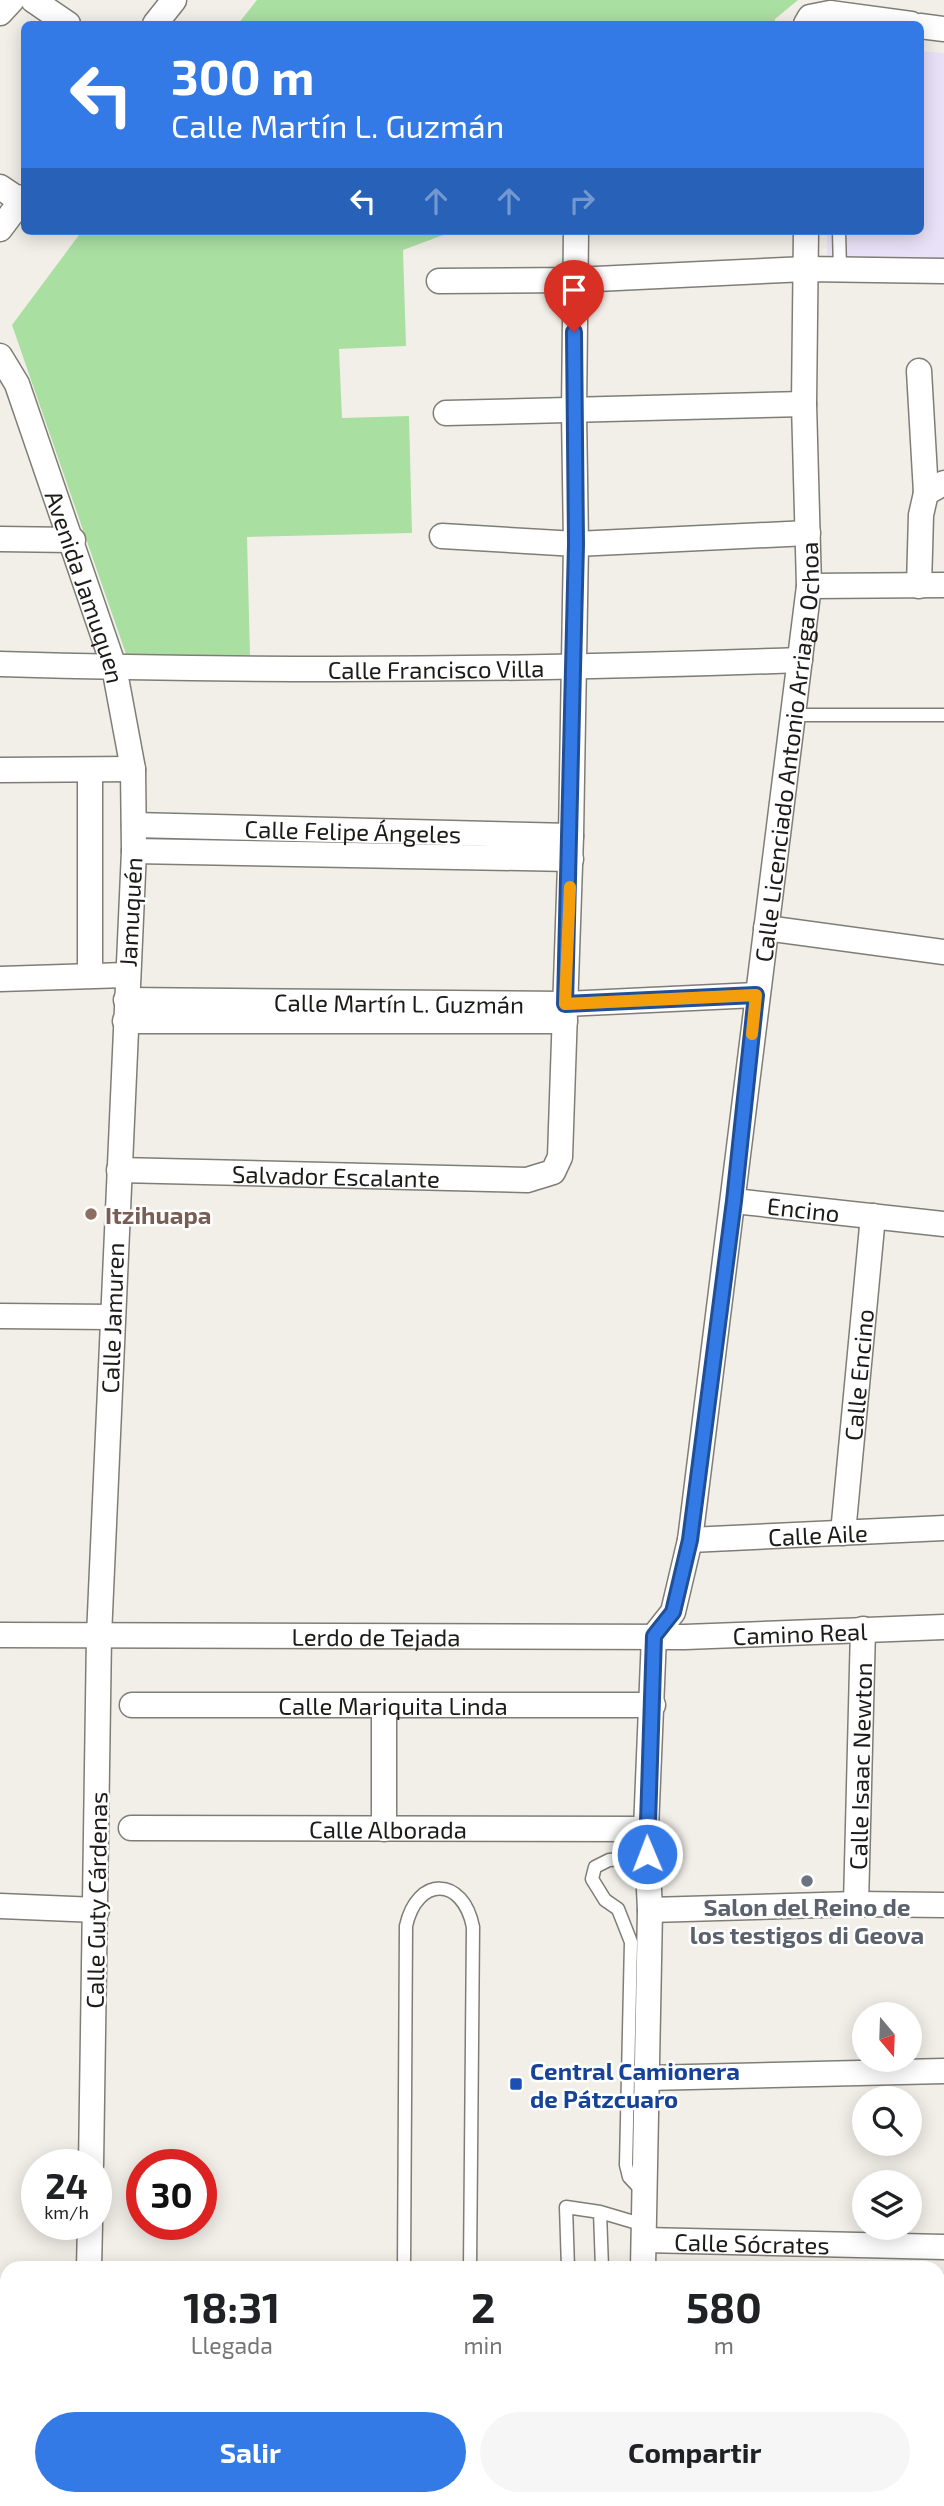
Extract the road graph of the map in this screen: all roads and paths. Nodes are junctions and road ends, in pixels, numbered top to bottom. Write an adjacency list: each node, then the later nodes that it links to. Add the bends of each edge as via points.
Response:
1 (12, 0): 4 (street)
2 (33, 0): 5 (street)
3 (174, 0): 6 (street)
4 (0, 13)
5 (64, 21)
6 (157, 21)
7 (808, 21): 8 (street, via 830,13)
8 (889, 21)
9 (924, 26): 10 (street)
10 (944, 29)
11 (0, 187): 12 (street)
12 (21, 198)
13 (21, 202): 14 (street)
14 (0, 229)
15 (576, 235): 21 (street)
16 (806, 235): 18 (street, Calle Licenciado Antonio Arriaga Ochoa)
17 (839, 235): 19 (lane)
18 (806, 269): 19 (street); 21 (street); 25 (street, Calle Licenciado Antonio Arriaga Ochoa)
19 (840, 270): 20 (street)
20 (944, 271)
21 (575, 280): 22 (street); 26 (street)
22 (439, 281)
23 (0, 356): 32 (street, Avenida Jamuquen, via 17,384)
24 (919, 371): 28 (street)
25 (804, 404): 26 (street); 29 (street, Calle Licenciado Antonio Arriaga Ochoa)
26 (574, 412): 27 (street); 33 (street)
27 (446, 413)
28 (935, 488): 36 (street, via 921,515)
29 (808, 533): 33 (street); 35 (street, Calle Licenciado Antonio Arriaga Ochoa)
30 (442, 536): 33 (street)
31 (0, 540): 32 (street)
32 (72, 540): 39 (street, Avenida Jamuquen)
33 (576, 544): 40 (street)
34 (944, 585): 36 (street)
35 (809, 586): 36 (street); 37 (street, Calle Licenciado Antonio Arriaga Ochoa)
36 (919, 586)
37 (800, 660): 40 (street, Calle Francisco Villa); 41 (street, Calle Licenciado Antonio Arriaga Ochoa)
38 (0, 663): 39 (street, Calle Francisco Villa)
39 (114, 667): 40 (street, Calle Francisco Villa); 43 (street, Avenida Jamuquen)
40 (572, 668): 48 (street)
41 (795, 715): 42 (lane); 50 (street, Calle Licenciado Antonio Arriaga Ochoa)
42 (944, 715)
43 (133, 769): 45 (street); 46 (street, Avenida Jamuquen)
44 (0, 770): 45 (street)
45 (90, 770): 52 (street)
46 (134, 825): 47 (street, Calle Felipe Ángeles); 49 (street, Jamuquén)
47 (343, 843): 48 (street, Calle Felipe Ángeles); 49 (street, Calle Felipe Ángeles)
48 (571, 848): 57 (street)
49 (134, 851): 53 (street, Jamuquén)
50 (766, 928): 51 (street); 55 (street, Calle Licenciado Antonio Arriaga Ochoa)
51 (944, 952)
52 (90, 974): 53 (street); 54 (street)
53 (126, 975): 56 (street, Jamuquén)
54 (0, 979)
55 (756, 995): 57 (street, Calle Martín L. Guzmán); 59 (street, Calle Licenciado Antonio Arriaga Ochoa)
56 (125, 1011): 57 (street, Calle Martín L. Guzmán); 58 (street, Calle Jamuren)
57 (565, 1013): 58 (street, Salvador Escalante, via 560,1157 553,1171 527,1180)
58 (119, 1170): 63 (street, Calle Jamuren)
59 (734, 1201): 60 (street, Encino); 66 (street, Calle Licenciado Antonio Arriaga Ochoa)
60 (873, 1216): 61 (street, Encino); 65 (street, Calle Encino)
61 (944, 1224)
62 (0, 1316): 63 (street)
63 (112, 1317): 70 (street, Calle Jamuren)
64 (944, 1528): 65 (street, Calle Aile)
65 (843, 1533): 66 (street, Calle Aile)
66 (690, 1540): 71 (street, Calle Licenciado Antonio Arriaga Ochoa, via 673,1612)
67 (944, 1627): 68 (street, Camino Real)
68 (863, 1629): 71 (street, Camino Real); 79 (street, Calle Isaac Newton)
69 (0, 1635): 70 (street, Lerdo de Tejada)
70 (99, 1636): 71 (street, Lerdo de Tejada); 82 (street, Calle Guty Cárdenas)
71 (654, 1636): 72 (street)
72 (653, 1704): 74 (street, Calle Mariquita Linda); 77 (street)
73 (132, 1705): 74 (street, Calle Mariquita Linda)
74 (384, 1706): 76 (street)
75 (131, 1828): 76 (street, Calle Alborada)
76 (384, 1829): 77 (street, Calle Alborada)
77 (646, 1829): 78 (street)
78 (648, 1880): 83 (street); 87 (lane, via 627,1859 595,1867 592,1879 605,1900 618,1909 631,1942 626,2165 629,2177)
79 (856, 1904): 80 (street); 83 (street)
80 (944, 1905)
81 (0, 1906): 82 (street)
82 (97, 1910): 86 (street, Calle Guty Cárdenas)
83 (650, 1910): 85 (street)
84 (944, 2071): 85 (street)
85 (647, 2078): 87 (street)
86 (91, 2149)
87 (645, 2194): 89 (street)
88 (600, 2212): 89 (lane); 95 (lane, via 566,2207); 96 (lane)
89 (644, 2233): 91 (street, Calle Sócrates); 97 (street)
90 (90, 2240): 92 (street)
91 (944, 2247)
92 (89, 2261)
93 (404, 2261): 94 (lane, via 406,1926 413,1903 433,1889 446,1889 466,1904 473,1927)
94 (470, 2261)
95 (568, 2261)
96 (602, 2261)
97 (643, 2261)

